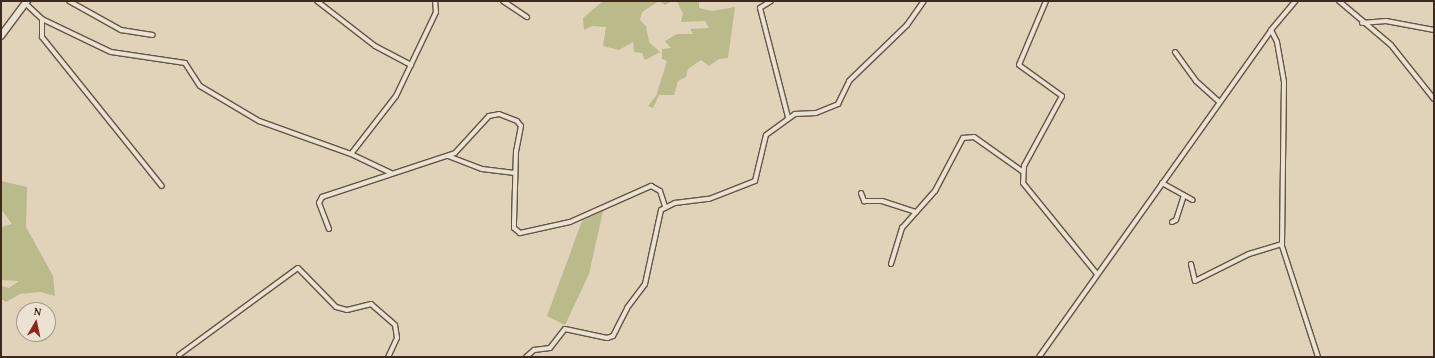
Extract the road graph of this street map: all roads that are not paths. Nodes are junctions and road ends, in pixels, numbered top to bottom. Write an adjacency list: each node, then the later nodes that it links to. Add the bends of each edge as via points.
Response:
1 (69, 1): 16 (street, via 120,30)
2 (317, 1): 19 (street, via 376,46)
3 (435, 1): 19 (street, via 436,12)
4 (503, 1): 11 (street)
5 (771, 1): 22 (street, via 760,8)
6 (924, 1): 22 (street, via 908,25 849,81 838,104)
7 (1046, 1): 25 (street, via 1019,65 1062,96)
8 (1295, 1): 14 (street)
9 (1339, 1): 13 (street)
10 (26, 2): 12 (street); 17 (street)
11 (527, 17)
12 (42, 19): 23 (street, via 111,52 186,63 200,86 259,121); 29 (street, via 42,37)
13 (1362, 23): 15 (street, via 1386,21); 20 (street, via 1391,45)
14 (1270, 30): 21 (street); 37 (street, via 1277,42 1284,81)
15 (1434, 30)
16 (154, 35)
17 (1, 36)
18 (1175, 52): 21 (street, via 1196,81)
19 (411, 65): 23 (street, via 396,96)
20 (1434, 99)
21 (1219, 102): 28 (street)
22 (788, 117): 33 (street, via 766,135 755,181 709,199)
23 (352, 154): 27 (street)
24 (448, 156): 26 (street, via 482,169); 26 (street, via 470,140 489,116 500,114 517,121 521,126); 27 (street)
25 (1022, 171): 34 (street, via 974,137 963,138 935,191); 40 (street, via 1028,191)
26 (515, 173): 33 (street, via 514,228 520,233 570,222 650,186 660,191)
27 (392, 174): 36 (street, via 322,197 319,203)
28 (1162, 183): 31 (street); 40 (street)
29 (162, 186)
30 (861, 192): 34 (street, via 864,201 882,201)
31 (1184, 196): 32 (street); 35 (street, via 1176,220)
32 (1193, 200)
33 (665, 206): 43 (street, via 658,218 645,284 626,308 614,336 607,338 565,329 550,348 534,350)
34 (916, 212): 38 (street, via 902,228)
35 (1172, 222)
36 (329, 229)
37 (1282, 244): 39 (street, via 1249,254 1195,281); 45 (street)
38 (891, 264)
39 (1191, 264)
40 (1097, 274): 44 (street)
41 (179, 354): 42 (street, via 298,268 336,307 347,310 371,304 395,326 397,338)
42 (388, 357)
43 (526, 357)
44 (1039, 357)
45 (1318, 357)

